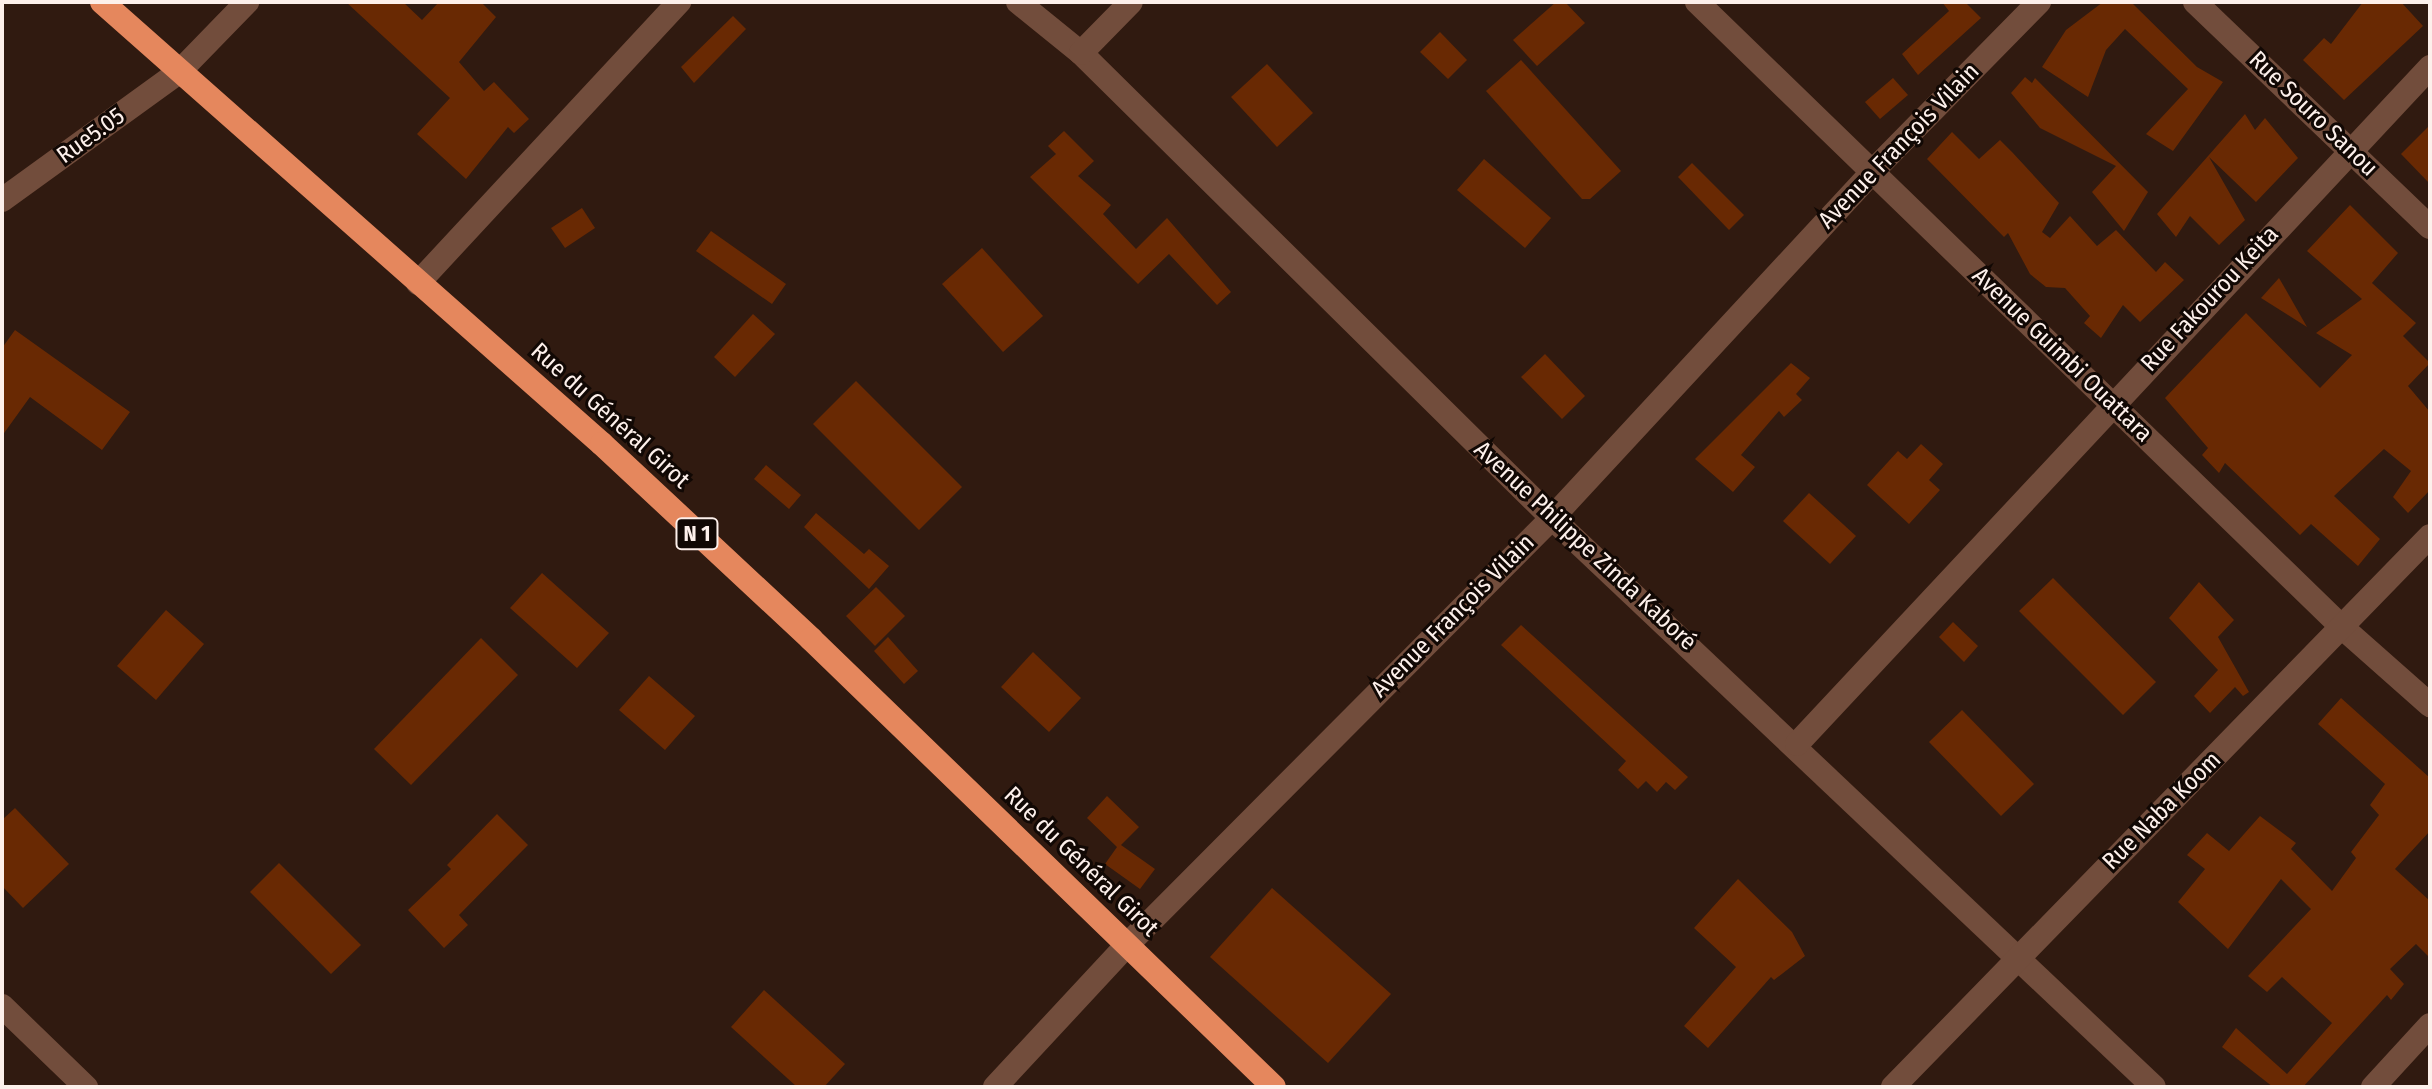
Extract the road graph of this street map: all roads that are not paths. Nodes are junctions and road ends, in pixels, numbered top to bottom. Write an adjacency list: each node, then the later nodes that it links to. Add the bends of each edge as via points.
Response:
1 (102, 2): 11 (highway, Rue du Général Girot / N 1)
2 (247, 2): 11 (street, Rue5.05)
3 (679, 2): 16 (street)
4 (1018, 2): 9 (street, Avenue Philippe Zinda Kaboré)
5 (1131, 2): 9 (street)
6 (1697, 2): 13 (street, Avenue Guimbi Ouattara)
7 (2039, 2): 13 (street, Avenue François Vilain)
8 (2195, 2): 12 (street, Rue Souro Sanou)
9 (1081, 53): 18 (street, Avenue Philippe Zinda Kaboré)
10 (2430, 67): 12 (street, Rue Fakourou Keita)
11 (179, 72): 14 (street, Rue5.05); 16 (highway, Rue du Général Girot / N 1)
12 (2351, 150): 15 (street, Rue Souro Sanou); 17 (street, Rue Fakourou Keita)
13 (1871, 173): 17 (street, Avenue Guimbi Ouattara); 18 (street, Avenue François Vilain)
14 (2, 200)
15 (2430, 227)
16 (418, 283): 23 (highway, Rue du Général Girot / N 1, via 602,444 811,639)
17 (2112, 403): 20 (street, Avenue Guimbi Ouattara); 22 (street, Rue Fakourou Keita)
18 (1552, 518): 22 (street, Avenue Philippe Zinda Kaboré); 23 (street, Avenue François Vilain)
19 (2430, 536): 20 (street, Rue Naba Koom)
20 (2344, 629): 21 (street, Avenue Guimbi Ouattara); 24 (street, Rue Naba Koom)
21 (2430, 705)
22 (1797, 744): 24 (street, Avenue Philippe Zinda Kaboré)
23 (1127, 945): 28 (street, Avenue François Vilain); 29 (highway, Rue du Général Girot / N 1)
24 (2014, 959): 30 (street, Rue Naba Koom); 31 (street, Avenue Philippe Zinda Kaboré)
25 (2, 1006): 27 (street)
26 (2430, 1025): 32 (street)
27 (86, 1087)
28 (995, 1087)
29 (1274, 1087)
30 (1893, 1087)
31 (2154, 1087)
32 (2373, 1087)

